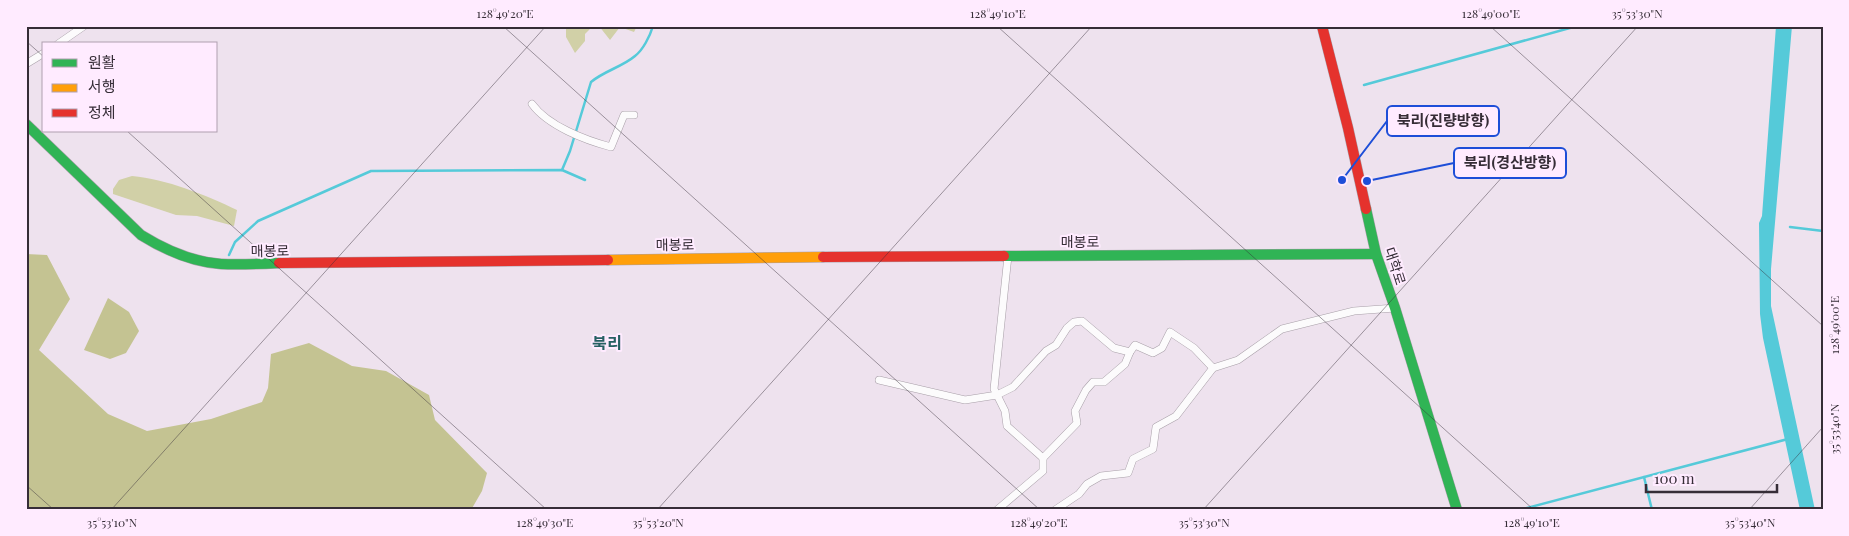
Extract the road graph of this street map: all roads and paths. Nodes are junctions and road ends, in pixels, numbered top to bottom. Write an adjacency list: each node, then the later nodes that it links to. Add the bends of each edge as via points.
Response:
1 (84, 26): 3 (street)
2 (1322, 26): 9 (street, 대학로)
3 (61, 42)
4 (42, 54): 5 (street)
5 (26, 64)
6 (532, 104): 7 (street, via 539,114 577,136 611,147 624,115)
7 (634, 116)
8 (26, 124): 10 (street, 매봉로, via 153,243 178,255 221,264)
9 (1376, 254): 10 (street, 매봉로); 11 (street, 대학로)
10 (1008, 256): 15 (street, via 994,389)
11 (1395, 308): 13 (street, via 1354,311 1282,329 1238,360); 20 (street, 대학로)
12 (1130, 352): 13 (street, via 1135,345 1154,353 1162,348 1170,332 1194,348); 15 (street, via 1114,348 1082,321 1074,322 1056,345 1046,351 1013,387); 16 (street, via 1125,364 1104,382 1093,382 1086,390 1075,411 1077,424)
13 (1213, 368): 19 (street, via 1176,416 1156,427 1153,449 1133,459 1128,473 1101,476)
14 (878, 380): 15 (street, via 964,400)
15 (997, 395): 16 (street, via 1008,426)
16 (1044, 458): 17 (street, via 1043,471)
17 (1007, 506): 18 (street)
18 (997, 510)
19 (1055, 510)
20 (1457, 510)

